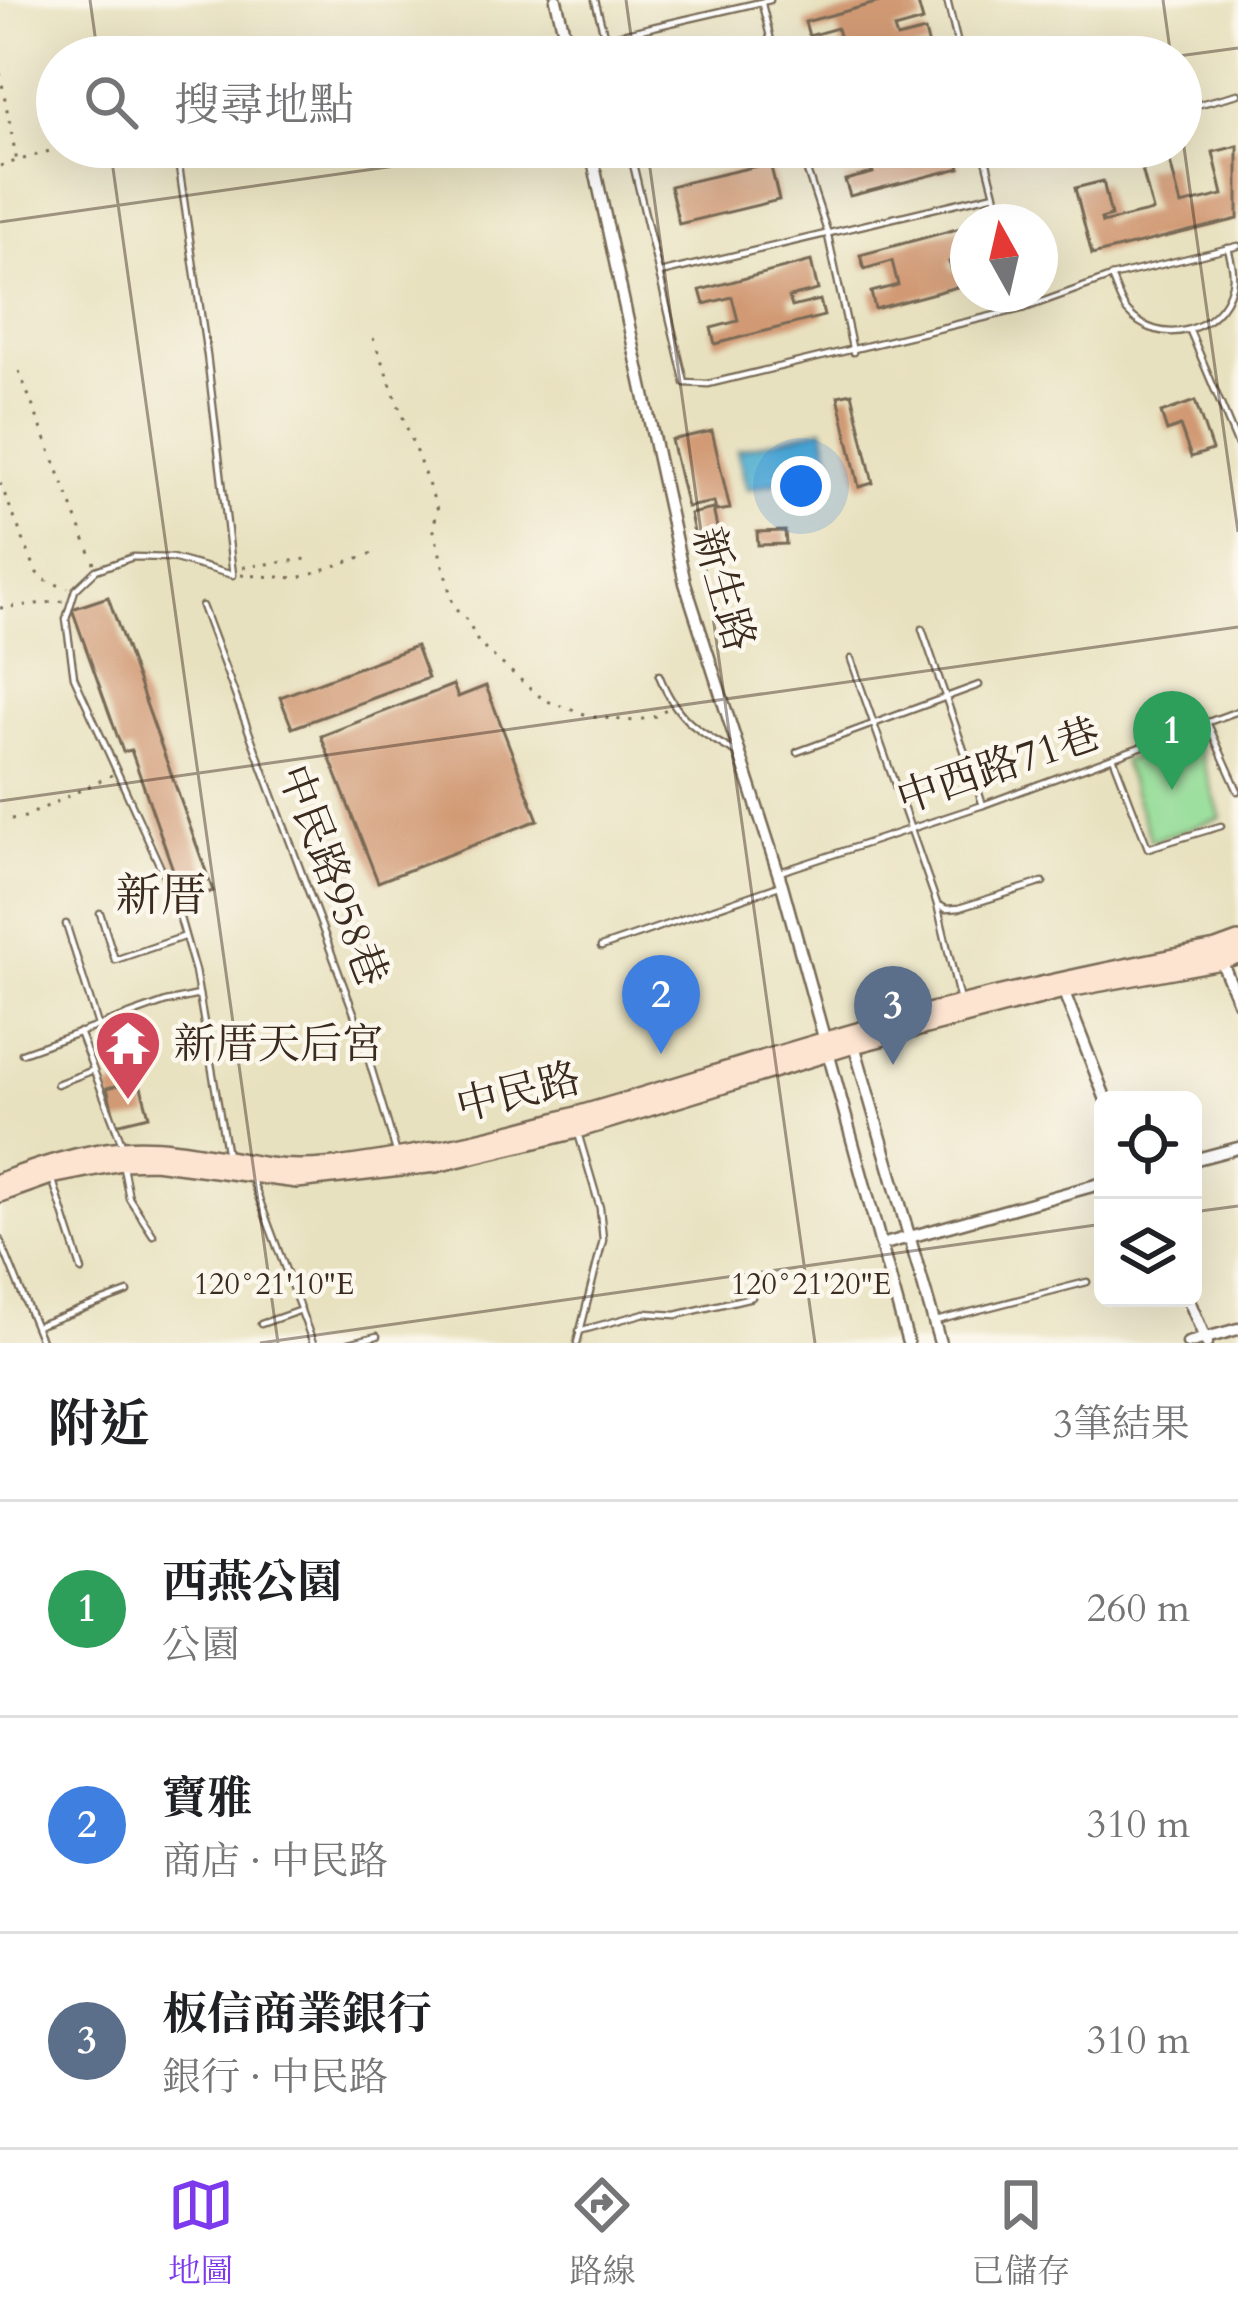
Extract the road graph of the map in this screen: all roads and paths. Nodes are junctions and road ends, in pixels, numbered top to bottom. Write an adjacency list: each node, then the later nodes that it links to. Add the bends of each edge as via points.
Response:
1 (556, 0): 5 (street)
2 (595, 0): 6 (lane)
3 (947, 0): 9 (lane)
4 (766, 1): 7 (lane); 8 (lane)
5 (565, 36)
6 (604, 36)
7 (614, 36)
8 (772, 36)
9 (956, 36)
10 (0, 73): 14 (path)
11 (1238, 94): 12 (lane)
12 (1202, 103)
13 (36, 156): 14 (path)
14 (17, 162): 15 (path)
15 (0, 166)
16 (179, 168): 39 (lane)
17 (595, 168): 54 (street, 新生路, via 685,583)
18 (634, 168): 26 (lane)
19 (806, 168): 23 (lane)
20 (988, 168): 21 (lane)
21 (995, 194): 22 (lane); 23 (lane)
22 (998, 204)
23 (827, 231): 26 (lane); 32 (lane)
24 (1238, 246): 25 (lane)
25 (1228, 248): 27 (lane); 30 (lane, via 1231,288 1211,318)
26 (660, 273): 32 (lane, via 685,382 708,384)
27 (1111, 277): 28 (lane); 30 (lane, via 1139,320 1160,331)
28 (1058, 296)
29 (1009, 312): 32 (lane)
30 (1190, 331): 34 (lane)
31 (373, 338): 49 (path, via 438,510 433,527 454,608 479,644 544,700 593,717 634,721)
32 (853, 352)
33 (19, 371): 38 (path)
34 (1238, 445)
35 (0, 483): 40 (path, via 37,573)
36 (373, 553): 39 (path, via 298,578)
37 (307, 559): 39 (path)
38 (96, 570): 39 (lane, via 154,556); 40 (lane)
39 (233, 572)
40 (75, 590): 41 (lane)
41 (71, 601): 43 (path); 56 (lane, via 74,677)
42 (202, 606): 89 (lane, 中民路958巷, via 358,1024)
43 (0, 608)
44 (922, 629): 48 (lane)
45 (850, 659): 52 (lane)
46 (659, 675): 49 (lane)
47 (979, 685): 48 (lane)
48 (944, 698): 52 (lane); 58 (lane)
49 (671, 706): 54 (lane)
50 (1238, 711): 51 (lane, 中西路71巷)
51 (1207, 722): 55 (lane, 中西路71巷); 57 (lane)
52 (873, 725): 53 (lane); 61 (lane)
53 (796, 752)
54 (740, 755): 62 (street, 新生路)
55 (1113, 757): 58 (lane, 中西路71巷); 60 (lane, via 1148,848)
56 (119, 772): 59 (path); 67 (lane)
57 (1238, 791)
58 (983, 805): 61 (lane, 中西路71巷)
59 (11, 819)
60 (1220, 826)
61 (908, 828): 62 (lane, 中西路71巷); 64 (lane)
62 (779, 879): 69 (lane, 中西路71巷); 79 (street, 新生路)
63 (1042, 882): 64 (lane, via 958,908)
64 (937, 904): 75 (lane)
65 (100, 913): 67 (lane, via 115,960)
66 (66, 924): 76 (lane)
67 (184, 937): 73 (lane)
68 (1238, 941): 70 (main road, 中民路)
69 (601, 947)
70 (1219, 955): 71 (main road, 中民路); 72 (main road, 中民路); 74 (street)
71 (1238, 955)
72 (1061, 984): 75 (main road, 中民路); 78 (main road, 中民路); 83 (street)
73 (199, 995): 76 (lane); 87 (lane)
74 (1238, 1001)
75 (960, 1003): 79 (main road, 中民路)
76 (98, 1025): 77 (lane)
77 (79, 1032): 80 (lane); 81 (lane)
78 (854, 1046): 79 (main road, 中民路); 96 (street)
79 (827, 1047): 84 (main road, 中民路); 98 (street, 新生路)
80 (22, 1053)
81 (93, 1070): 82 (lane); 86 (lane)
82 (57, 1084)
83 (1103, 1091)
84 (575, 1123): 89 (main road, 中民路); 109 (lane, via 603,1226)
85 (1238, 1148): 88 (street)
86 (123, 1156): 87 (main road, 中民路); 90 (main road, 中民路); 91 (main road); 92 (main road, via 52,1162); 95 (lane, via 129,1198)
87 (228, 1157): 89 (main road, 中民路, via 272,1166); 90 (lane)
88 (1202, 1158)
89 (399, 1162): 90 (main road, 中民路, via 297,1180)
90 (250, 1173): 104 (lane)
91 (51, 1175): 94 (main road); 99 (lane)
92 (0, 1181)
93 (1094, 1186): 96 (street)
94 (0, 1194)
95 (153, 1234)
96 (912, 1237): 98 (street); 105 (street)
97 (0, 1240): 107 (lane)
98 (881, 1245): 116 (street, 新生路)
99 (82, 1270)
100 (1087, 1282): 105 (lane)
101 (128, 1292): 107 (lane)
102 (752, 1297): 109 (lane)
103 (1192, 1307): 111 (street)
104 (301, 1310): 106 (lane); 113 (lane)
105 (934, 1322): 117 (street)
106 (261, 1324)
107 (36, 1326): 112 (lane)
108 (1238, 1329): 111 (street)
109 (579, 1331): 115 (lane)
110 (376, 1336): 114 (lane)
111 (1206, 1341): 118 (street)
112 (42, 1343)
113 (313, 1343)
114 (350, 1343)
115 (577, 1343)
116 (908, 1343)
117 (940, 1343)
118 (1188, 1343)

